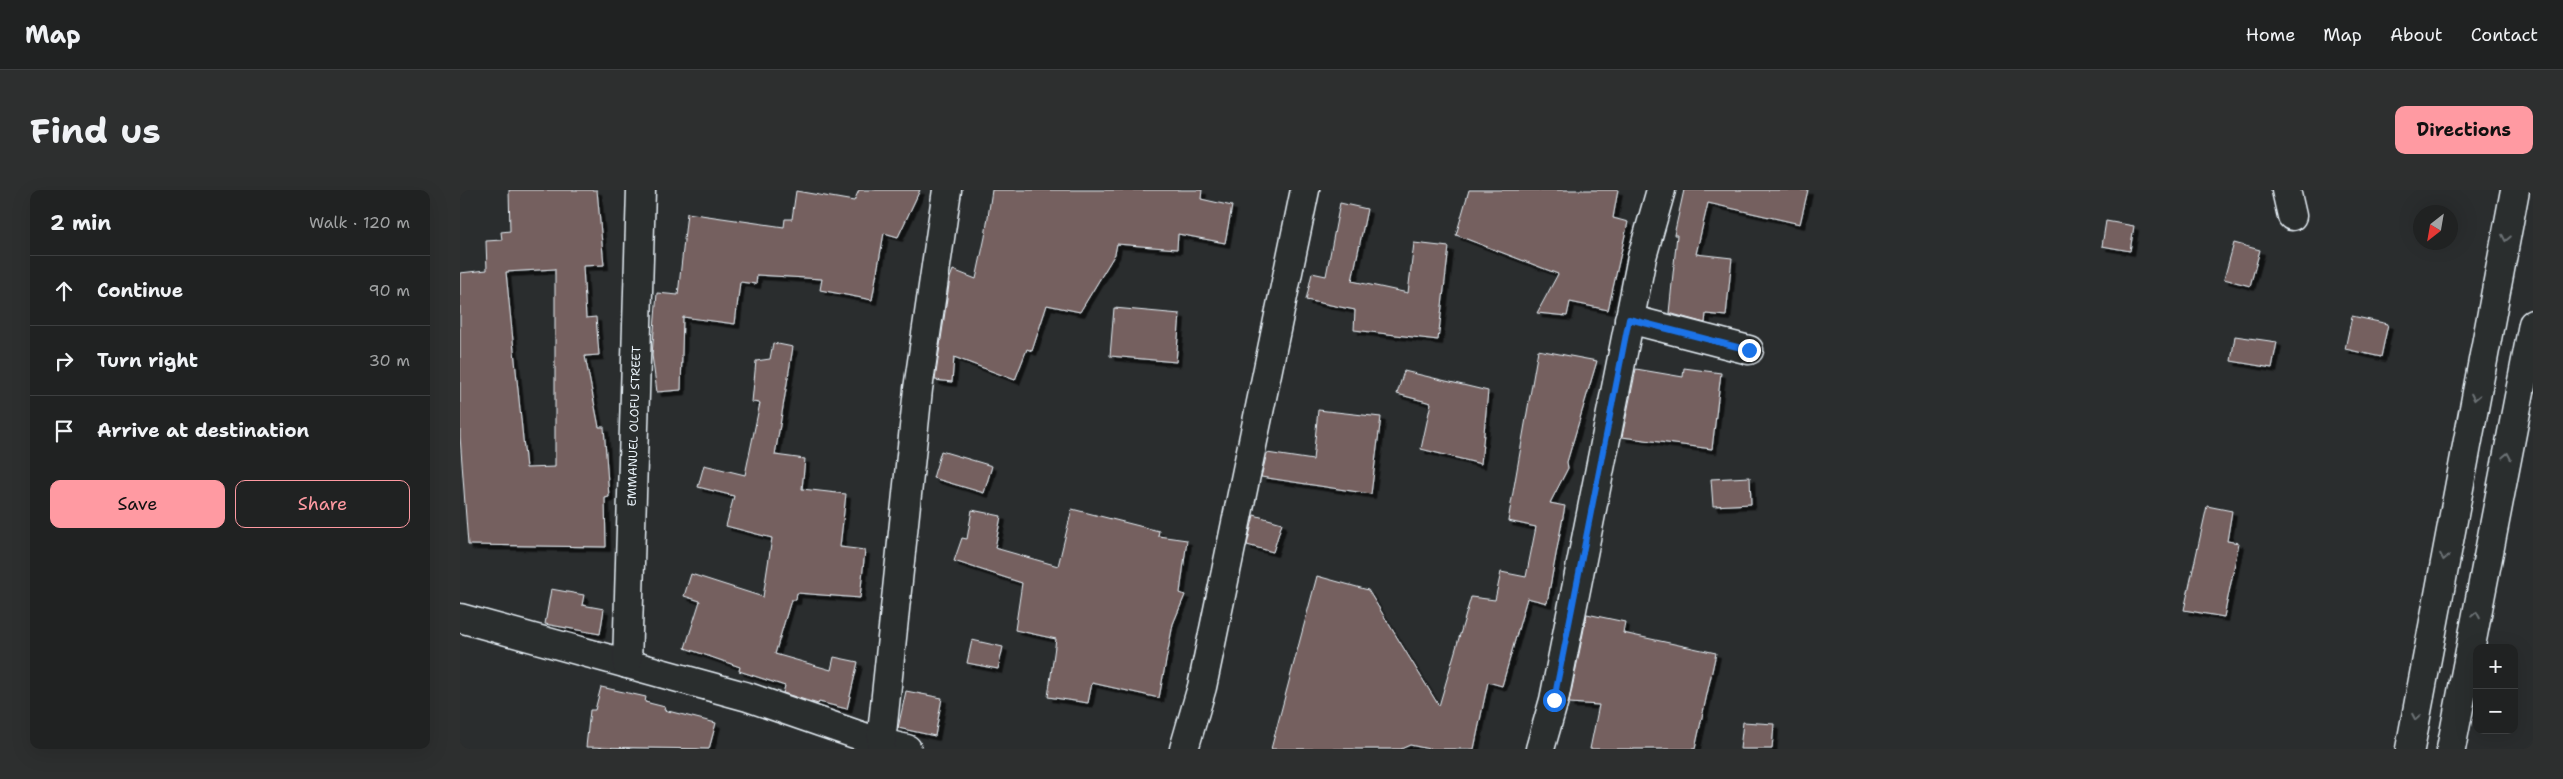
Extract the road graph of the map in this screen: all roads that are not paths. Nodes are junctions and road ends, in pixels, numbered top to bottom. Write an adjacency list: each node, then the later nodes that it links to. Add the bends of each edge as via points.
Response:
1 (641, 190): 10 (street, EMMANUEL OLOFU STREET)
2 (947, 190): 11 (street, via 918,389)
3 (1305, 190): 12 (street, via 1202,687)
4 (1661, 190): 6 (street)
5 (2515, 190): 14 (street, one-way to 14)
6 (1629, 319): 8 (street); 13 (street, via 1554,700)
7 (2533, 324): 15 (street, one-way to 7)
8 (1749, 350)
9 (460, 618): 10 (street)
10 (626, 664): 11 (street, via 748,697)
11 (894, 746)
12 (1184, 749)
13 (1540, 749)
14 (2410, 749)
15 (2451, 749)

